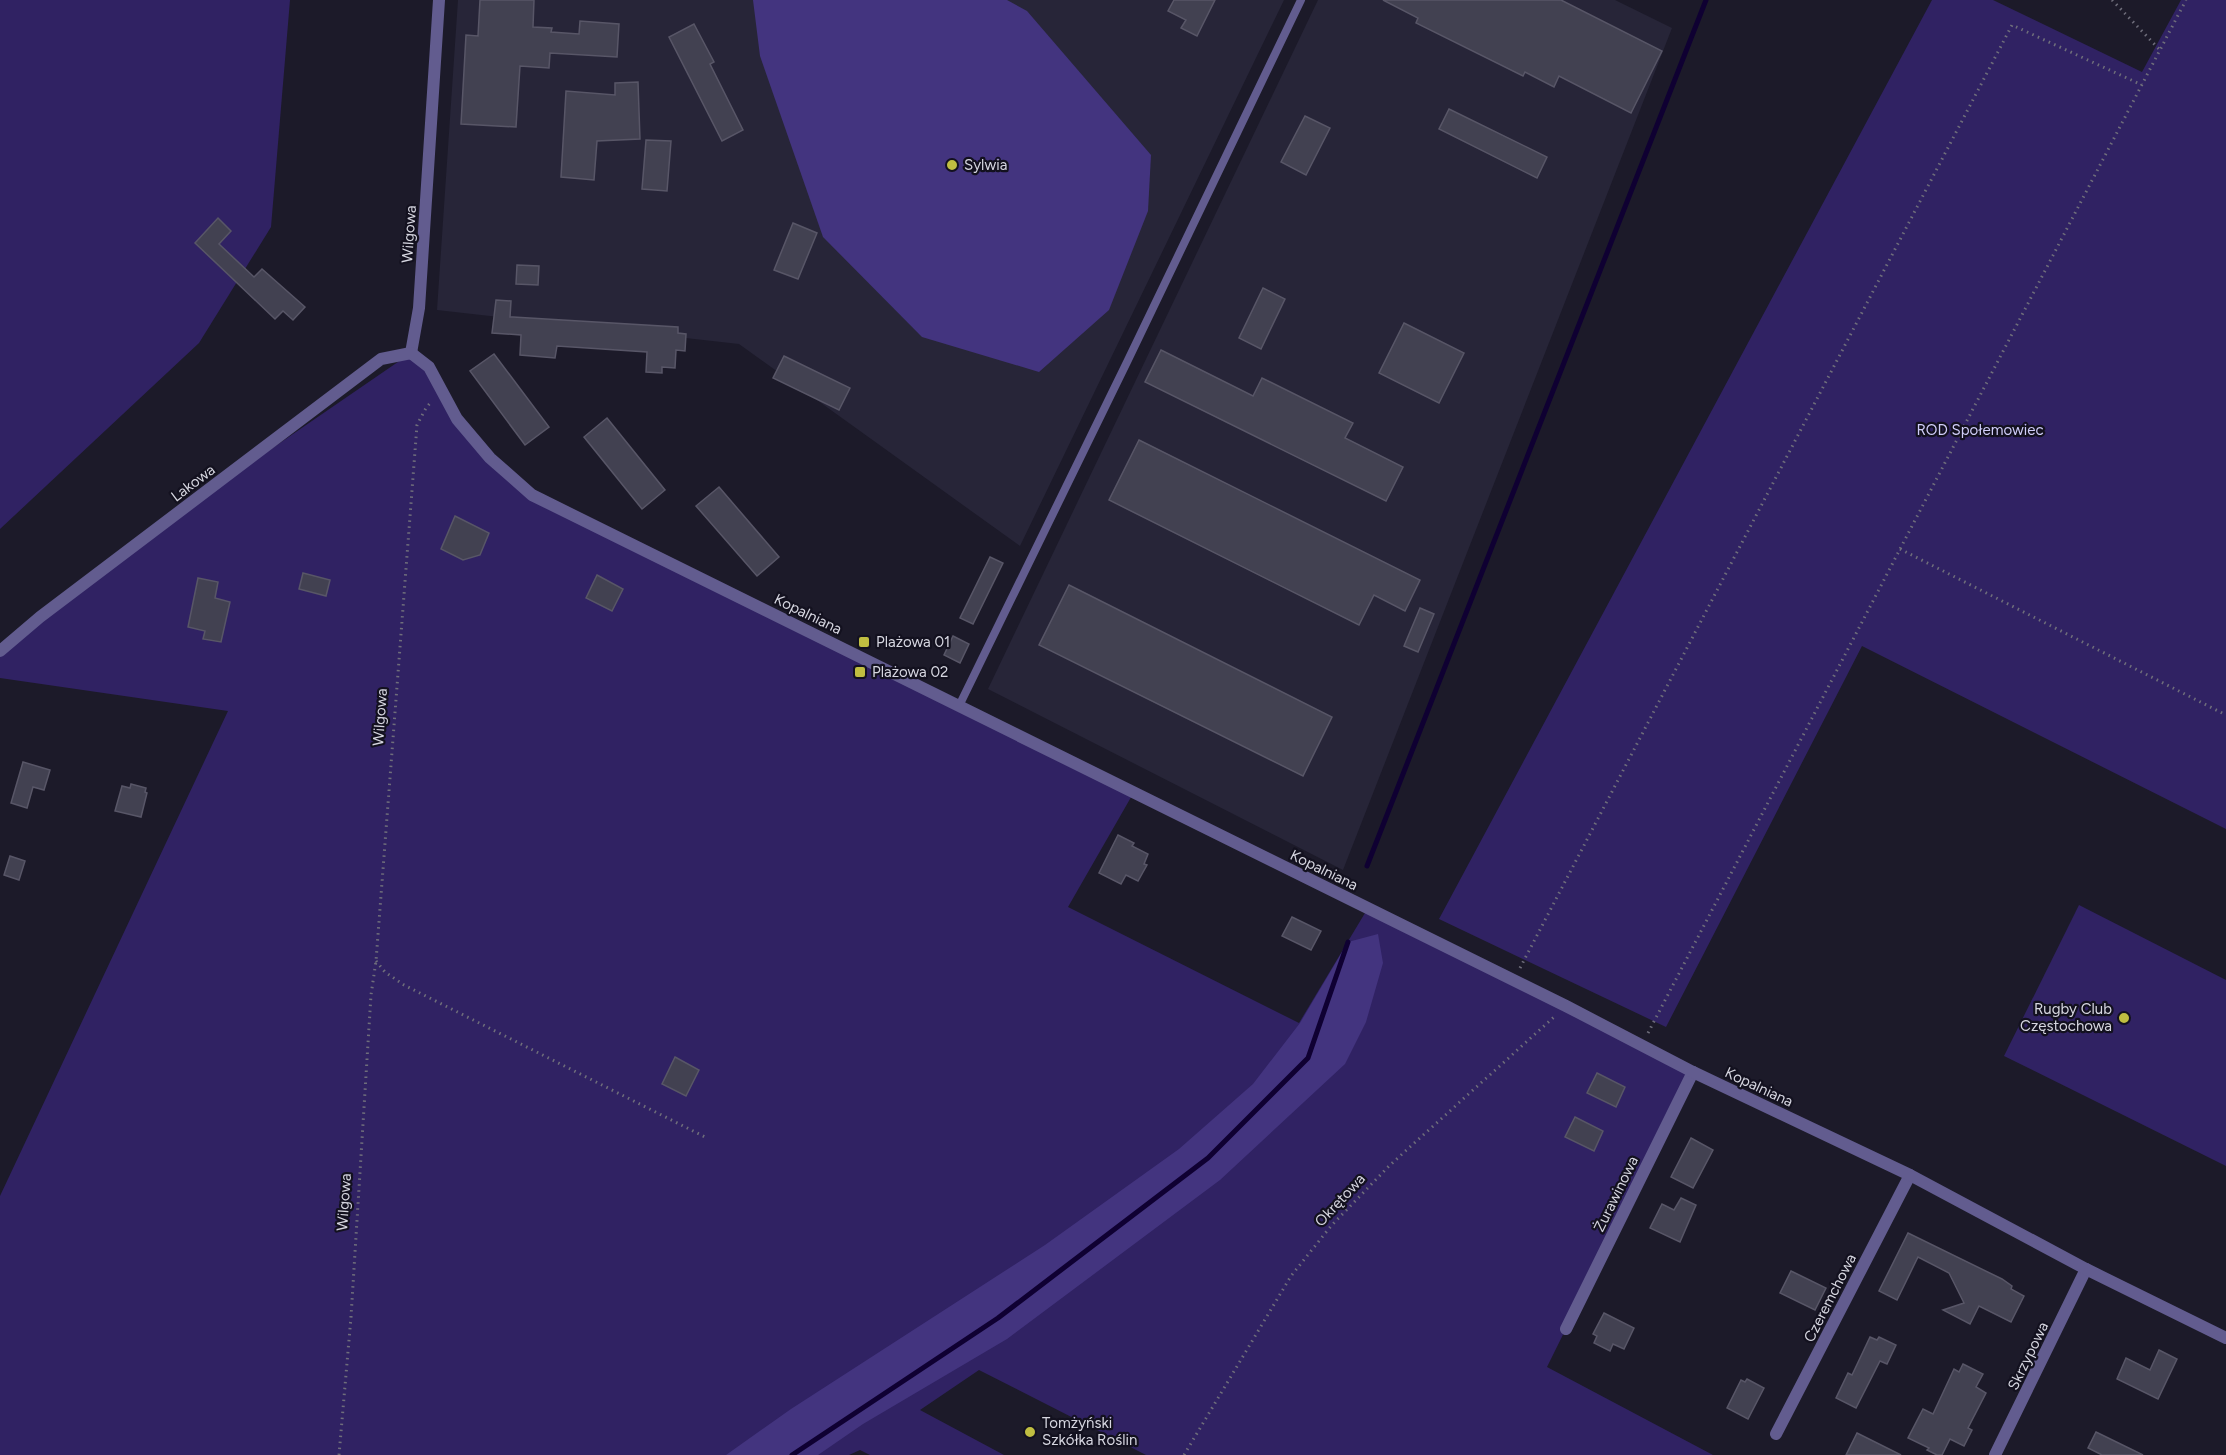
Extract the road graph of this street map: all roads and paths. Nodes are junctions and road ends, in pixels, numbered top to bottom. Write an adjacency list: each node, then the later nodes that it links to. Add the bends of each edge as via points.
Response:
1 (439, 0): 7 (street, Wilgowa, via 419,308)
2 (1301, 0): 11 (lane)
3 (2112, 0): 5 (path)
4 (2186, 0): 5 (path)
5 (2160, 50): 6 (path)
6 (2142, 85): 9 (path); 14 (path, via 2012,25)
7 (411, 353): 8 (street, via 429,367); 10 (street, Lakowa, via 381,359)
8 (440, 391): 11 (street, Kopalniana, via 457,419 490,458 532,495); 13 (path, Wilgowa, via 417,425)
9 (1900, 549): 12 (path); 16 (path)
10 (0, 651)
11 (959, 706): 14 (street, Kopalniana)
12 (2226, 714)
13 (376, 961): 18 (path, via 404,985); 24 (path, Wilgowa)
14 (1514, 980): 15 (street, Kopalniana)
15 (1566, 1006): 16 (street, Kopalniana); 25 (path, Okrętowa, via 1390,1165 1330,1226 1291,1276)
16 (1641, 1045): 17 (street, Kopalniana)
17 (1693, 1072): 19 (street, Kopalniana); 21 (street, Żurawinowa)
18 (708, 1138)
19 (1910, 1175): 20 (street, Kopalniana); 23 (street, Czeremchowa)
20 (2086, 1269): 22 (street, Kopalniana); 26 (street, Skrzypowa)
21 (1566, 1329)
22 (2226, 1338)
23 (1776, 1434)
24 (339, 1455)
25 (1184, 1455)
26 (1995, 1455)

